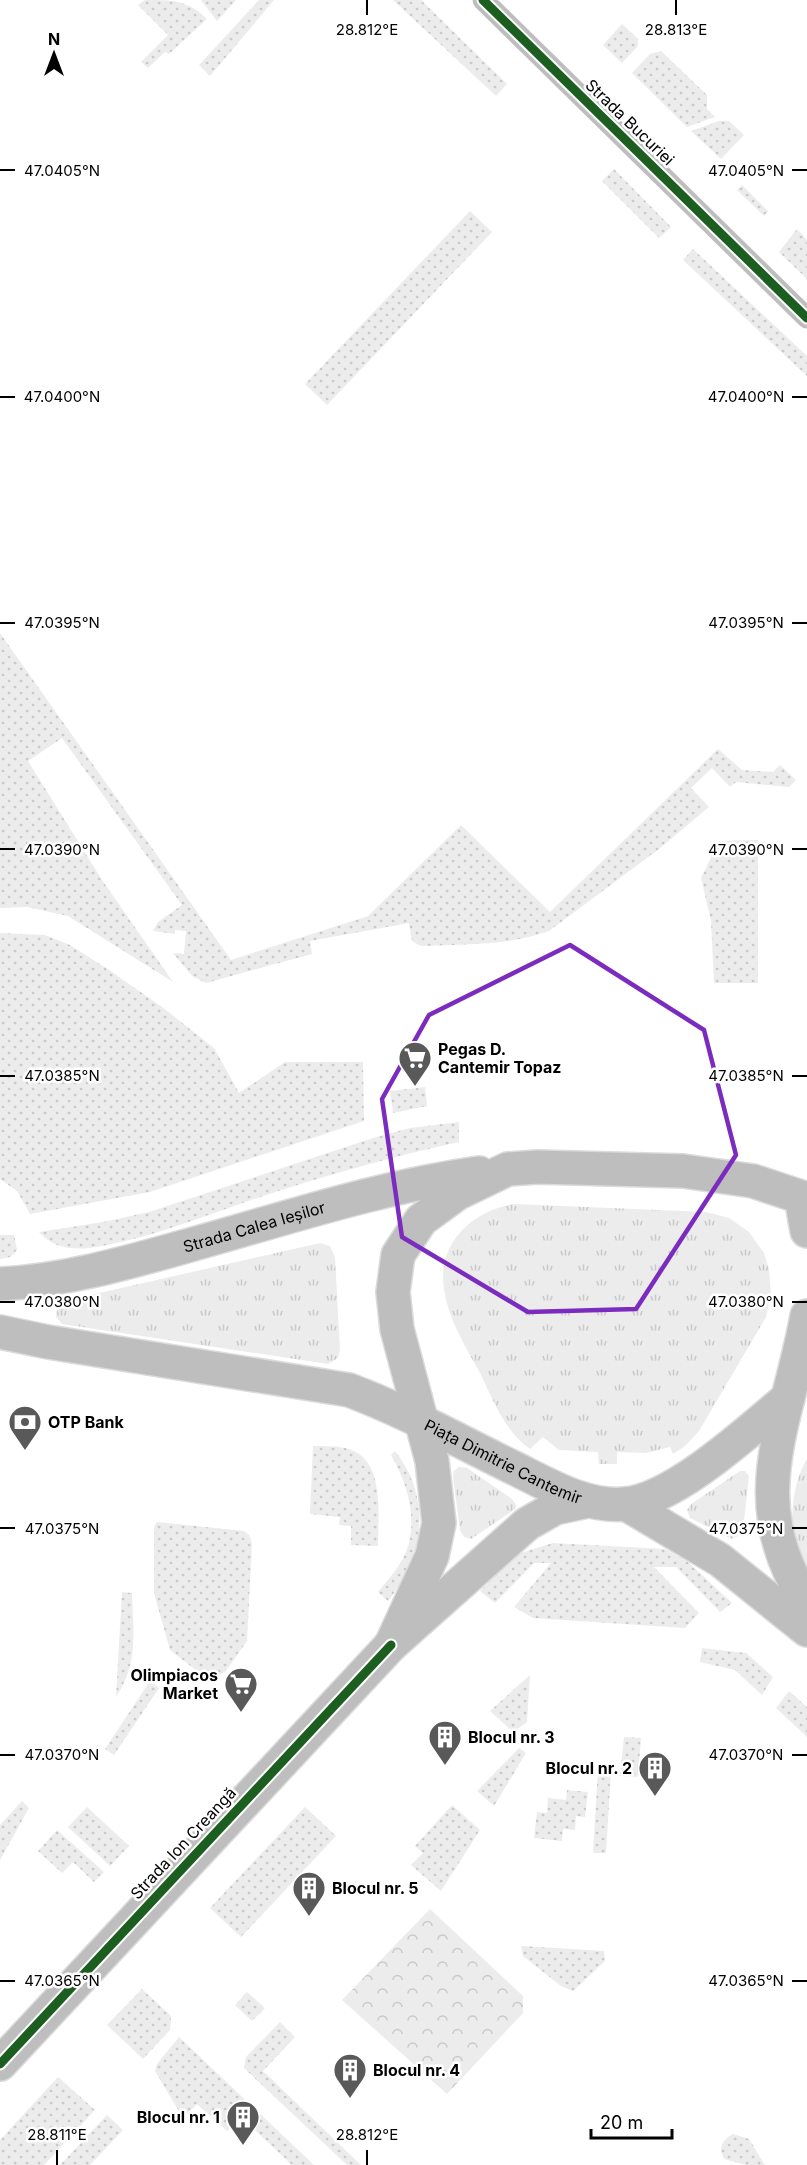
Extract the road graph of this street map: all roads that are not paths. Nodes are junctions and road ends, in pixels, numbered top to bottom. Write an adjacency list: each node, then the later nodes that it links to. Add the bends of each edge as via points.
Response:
1 (483, 0): 2 (street, Strada Bucuriei)
2 (807, 318)
3 (508, 1169): 4 (main road, Piața Dimitrie Cantemir, via 683,1171 753,1181); 6 (main road, Strada Calea Ieșilor, via 378,1193 120,1264 51,1279); 10 (main road, Piața Dimitrie Cantemir, via 458,1193 421,1220 398,1255 393,1292 397,1329)
4 (804, 1194): 5 (main road, Piața Dimitrie Cantemir)
5 (807, 1231)
6 (0, 1284)
7 (807, 1316): 9 (main road)
8 (0, 1332): 10 (main road, via 349,1390)
9 (797, 1389): 12 (main road, Piața Dimitrie Cantemir, via 688,1476); 13 (main road, via 776,1448 771,1486 774,1521 784,1559)
10 (424, 1425): 11 (main road, Piața Dimitrie Cantemir); 15 (main road, Strada Ion Creangă, via 439,1524 432,1556)
11 (588, 1501): 12 (main road, Piața Dimitrie Cantemir); 15 (main road, Strada Ion Creangă, via 555,1508 527,1524)
12 (626, 1504): 14 (main road, via 720,1560)
13 (807, 1602)
14 (807, 1630)
15 (391, 1645): 16 (main road, Strada Ion Creangă)
16 (0, 2064)

